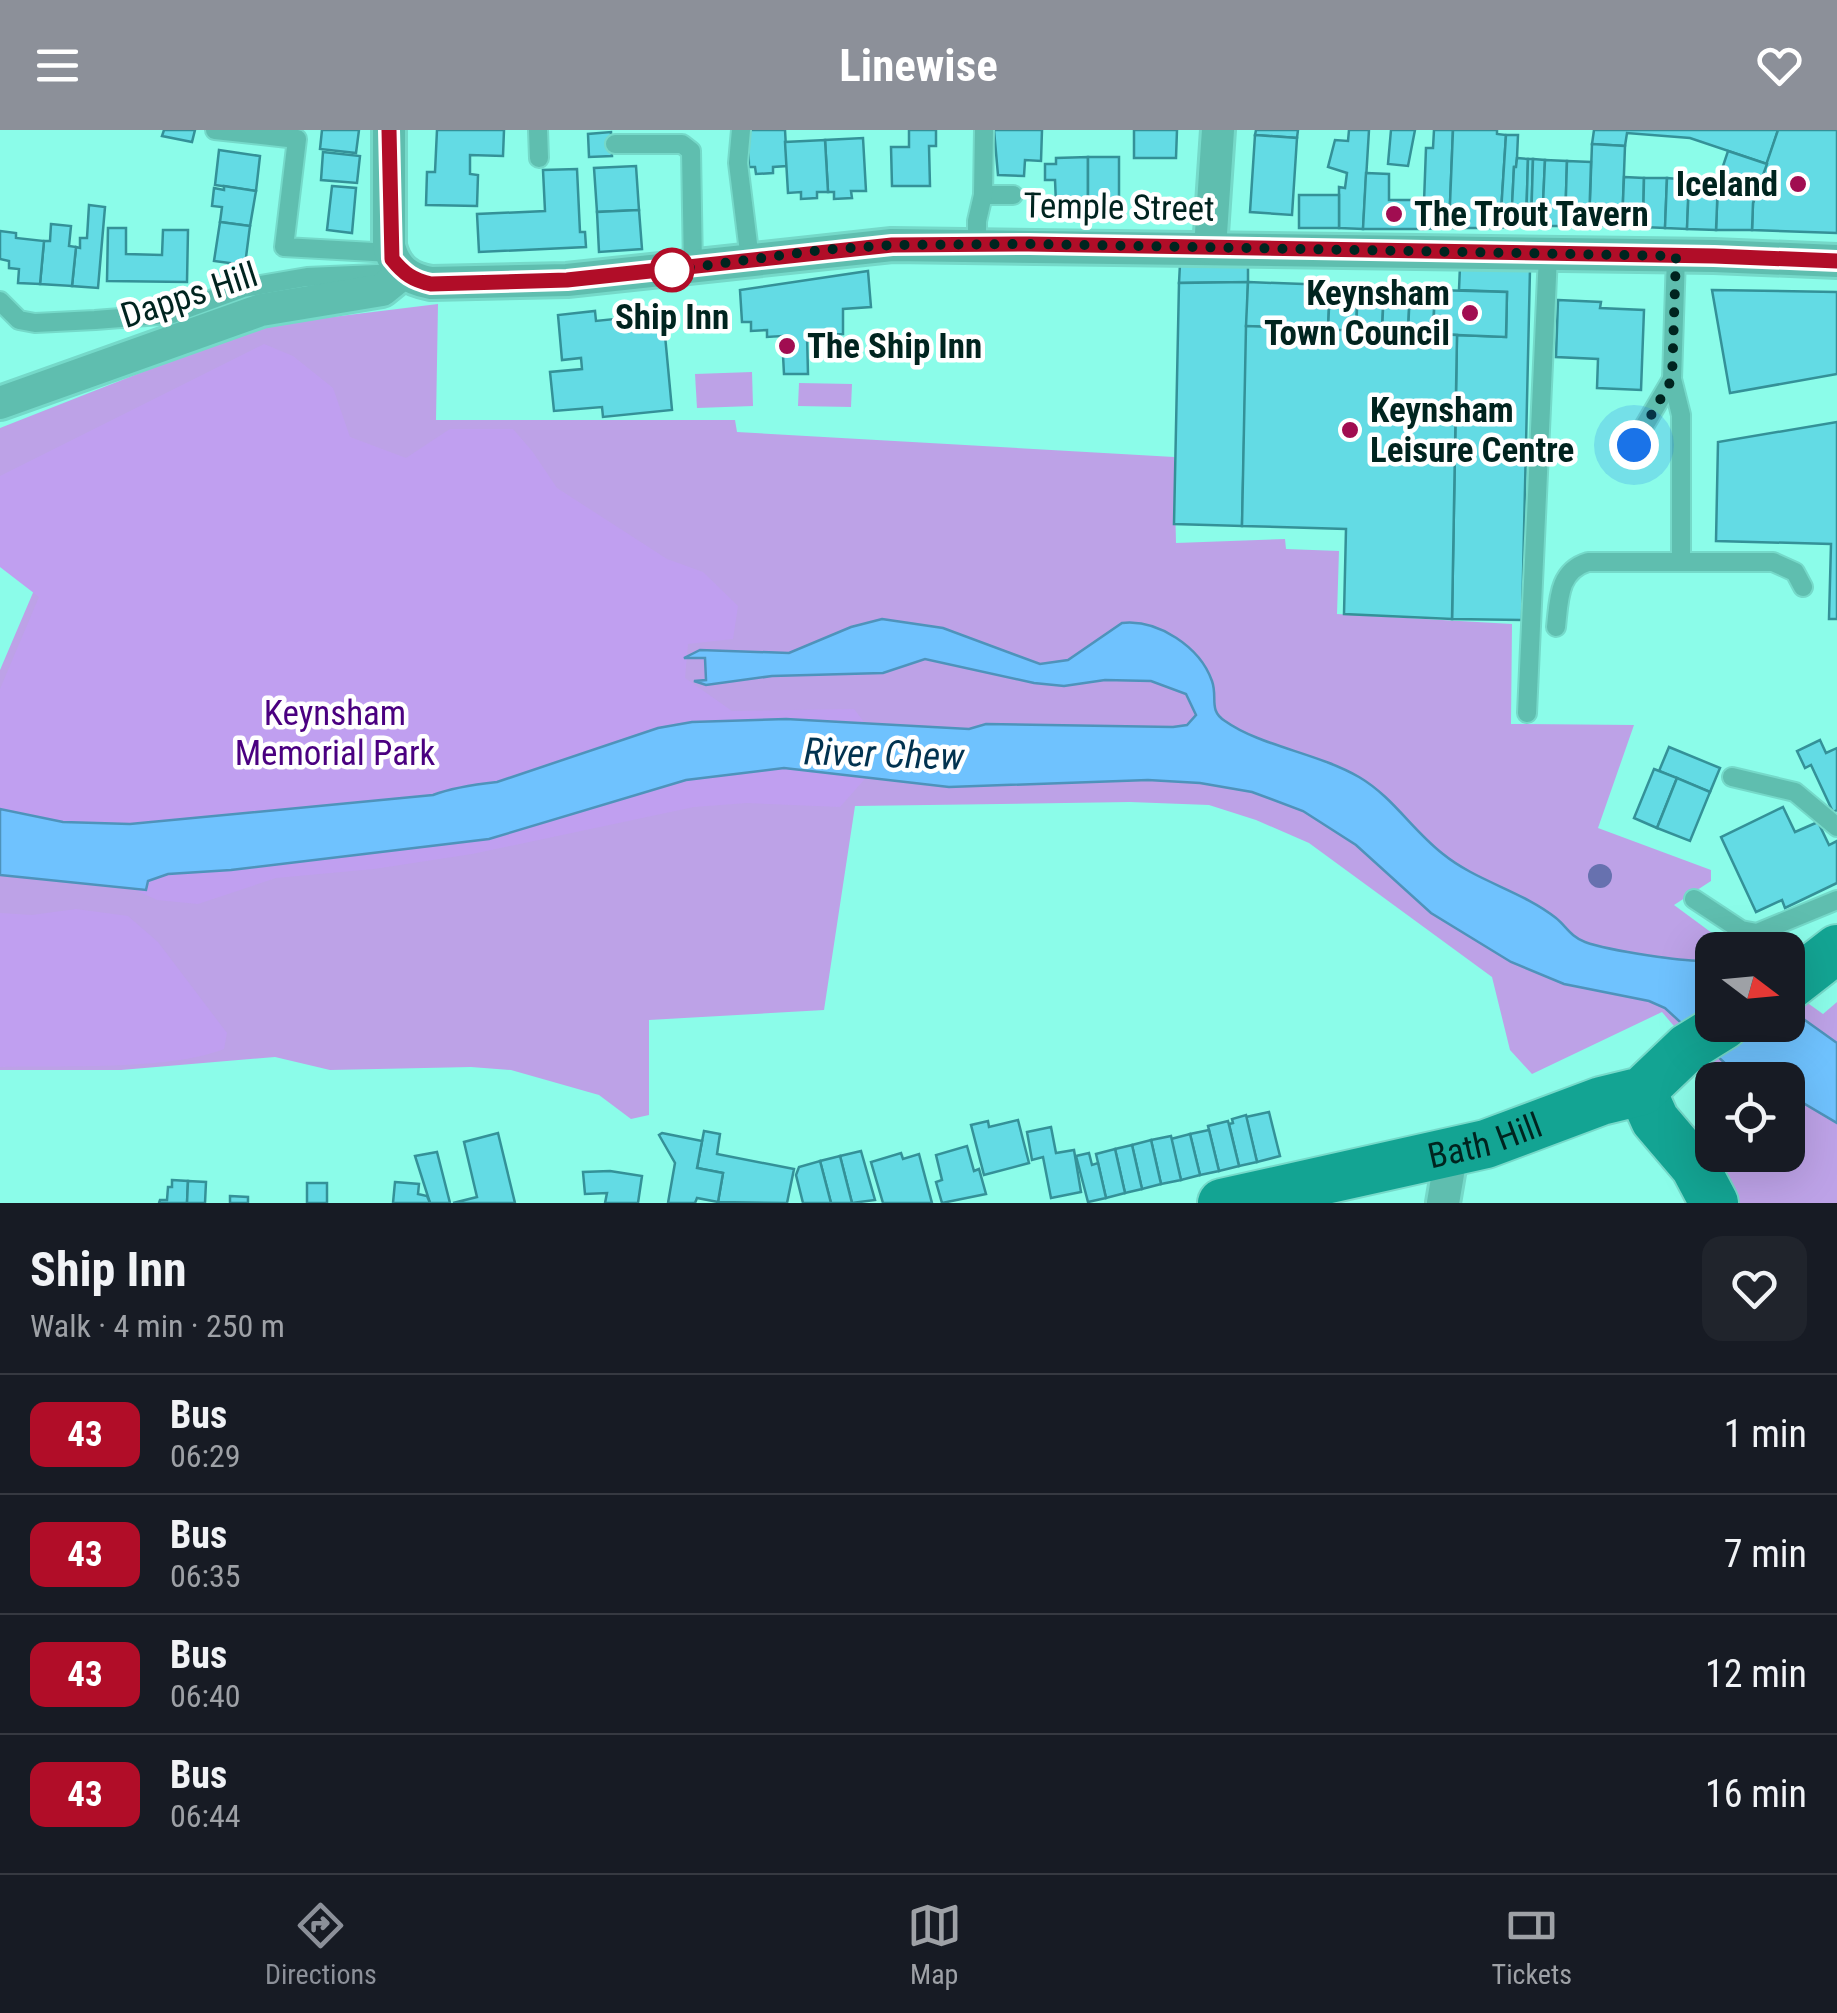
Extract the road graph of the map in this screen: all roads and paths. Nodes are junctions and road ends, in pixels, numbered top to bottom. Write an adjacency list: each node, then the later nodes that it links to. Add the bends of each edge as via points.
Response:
1 (215, 130): 18 (lane, via 297,139 284,247)
2 (389, 130): 18 (street)
3 (538, 130): 9 (lane)
4 (741, 130): 16 (lane, via 738,163)
5 (1218, 130): 13 (street)
6 (984, 133): 7 (lane); 10 (lane)
7 (962, 136)
8 (615, 144): 19 (lane, via 682,144 691,151)
9 (539, 158)
10 (983, 195): 11 (lane); 12 (lane)
11 (1013, 195)
12 (977, 245): 13 (street, Temple Street); 16 (street, Temple Street, via 892,245)
13 (1210, 248): 14 (street, Temple Street)
14 (1548, 254): 15 (street, Temple Street); 27 (lane)
15 (1676, 256): 17 (street, Temple Street); 21 (lane)
16 (750, 260): 19 (street, Temple Street)
17 (1837, 261)
18 (397, 263): 19 (street, Temple Street, via 414,280 431,284); 20 (lane, via 243,288 172,314 35,323 20,320); 22 (street, Dapps Hill, via 382,290 261,310)
19 (693, 268)
20 (0, 301)
21 (1672, 379): 23 (lane); 24 (lane, via 1681,415)
22 (0, 403)
23 (1634, 445)
24 (1680, 562): 25 (lane, via 1774,562 1796,572); 26 (lane, via 1579,564 1561,585)
25 (1803, 586)
26 (1556, 627)
27 (1527, 714)
28 (1732, 777): 29 (lane, via 1795,792)
29 (1837, 828)
30 (1694, 899): 31 (lane, via 1757,933)
31 (1837, 900)
32 (1837, 949): 33 (main road)
33 (1805, 974)
34 (1699, 1042): 35 (main road, Bath Hill)
35 (1642, 1091): 36 (main road, Bath Hill, via 1486,1144); 39 (main road)
36 (1449, 1143): 37 (main road, Bath Hill); 38 (street)
37 (1222, 1203)
38 (1442, 1203)
39 (1714, 1203)

